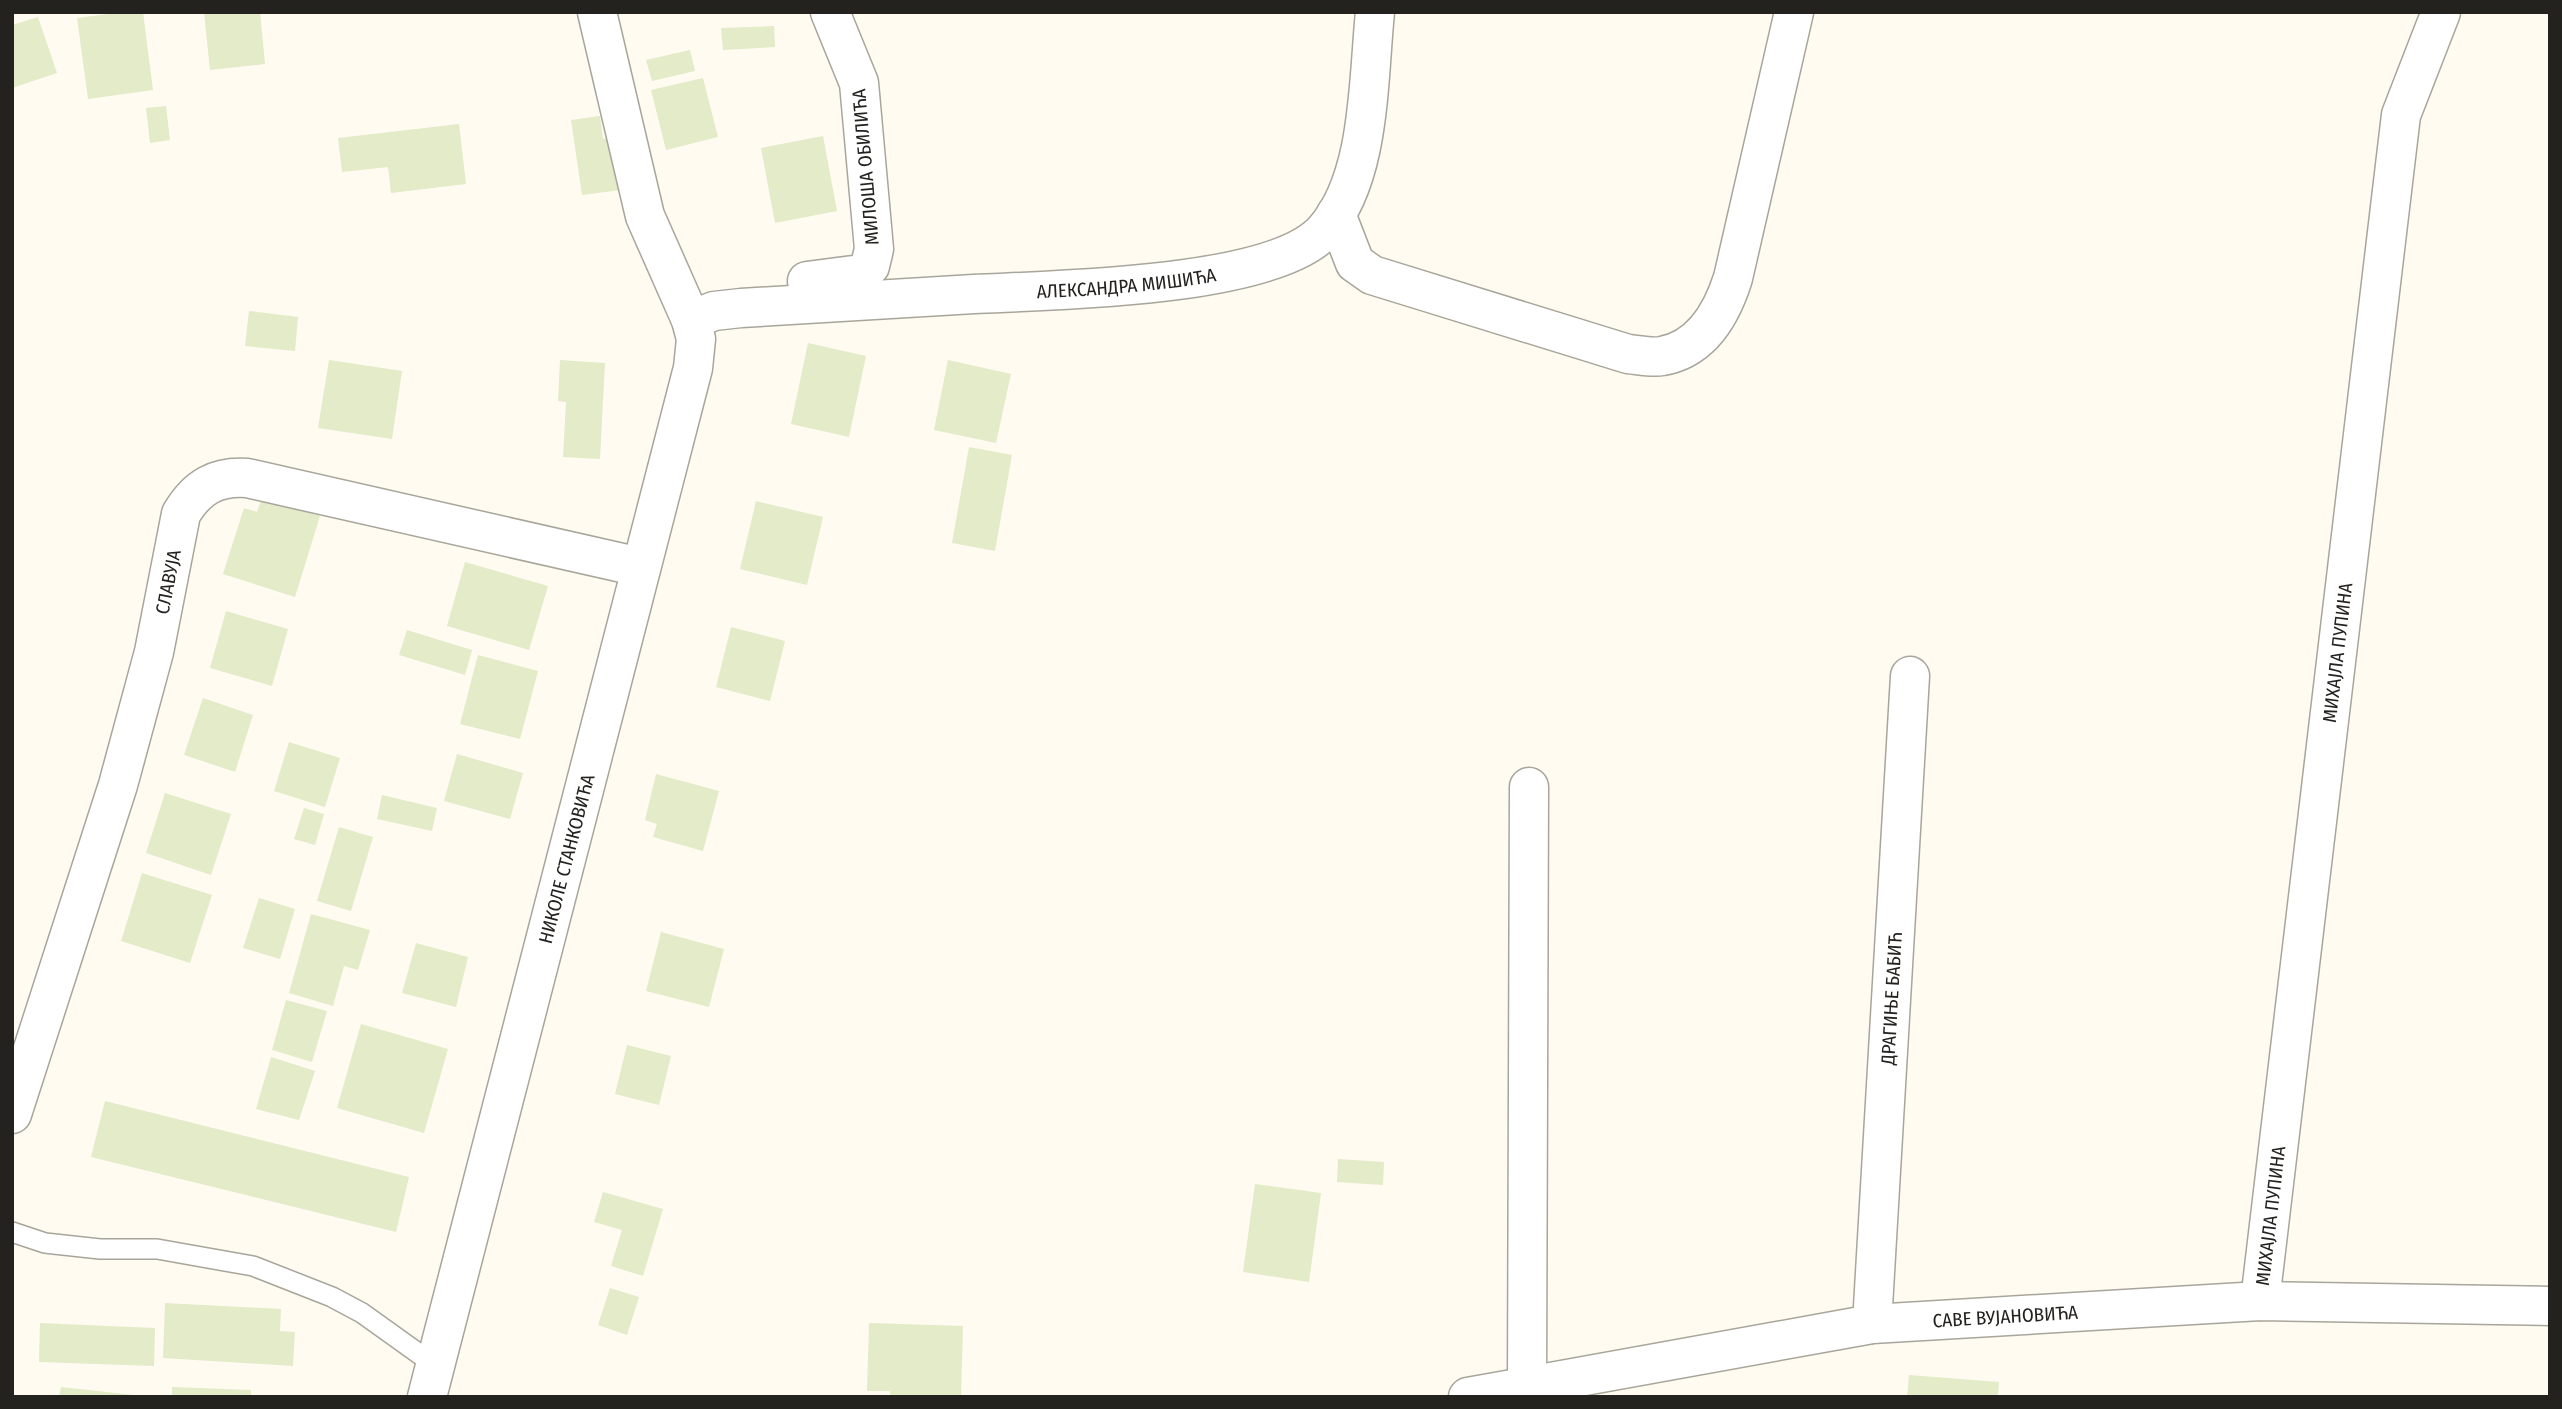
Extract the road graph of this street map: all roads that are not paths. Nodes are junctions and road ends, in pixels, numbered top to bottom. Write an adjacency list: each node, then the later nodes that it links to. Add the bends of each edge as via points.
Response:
1 (597, 12): 8 (street, НИКОЛЕ СТАНКОВИЋА, via 645,216)
2 (830, 12): 7 (street, МИЛОША ОБИЛИЋА, via 859,83 874,249 870,266 861,274 757,287 749,290)
3 (1376, 12): 6 (street, АЛЕКСАНДРА МИШИЋА, via 1359,155 1351,187)
4 (1794, 12): 6 (street, via 1734,278 1723,309 1699,339 1680,349 1661,356 1628,354 1372,275 1355,263)
5 (2441, 12): 14 (street, МИХАЈЛА ПУПИНА, via 2401,115)
6 (1336, 214): 7 (street, АЛЕКСАНДРА МИШИЋА, via 1306,246 1259,264 1169,283)
7 (741, 308): 8 (street, АЛЕКСАНДРА МИШИЋА)
8 (691, 320): 9 (street, НИКОЛЕ СТАНКОВИЋА, via 696,339 693,368)
9 (640, 567): 12 (street, СЛАВУЈА, via 247,478 225,477 191,497 181,514 154,652 118,785); 17 (street, НИКОЛЕ СТАНКОВИЋА)
10 (1910, 676): 16 (street, ДРАГИЊЕ БАБИЋ)
11 (1528, 787): 18 (street)
12 (12, 1114)
13 (12, 1231): 17 (lane, via 45,1243 157,1250 253,1266 362,1313)
14 (2260, 1301): 15 (street, САВЕ ВУЈАНОВИЋА); 16 (street, САВЕ ВУЈАНОВИЋА)
15 (2550, 1306)
16 (1872, 1324): 18 (street, САВЕ ВУЈАНОВИЋА)
17 (432, 1381)
18 (1527, 1385): 19 (street, САВЕ ВУЈАНОВИЋА)
19 (1468, 1397)

